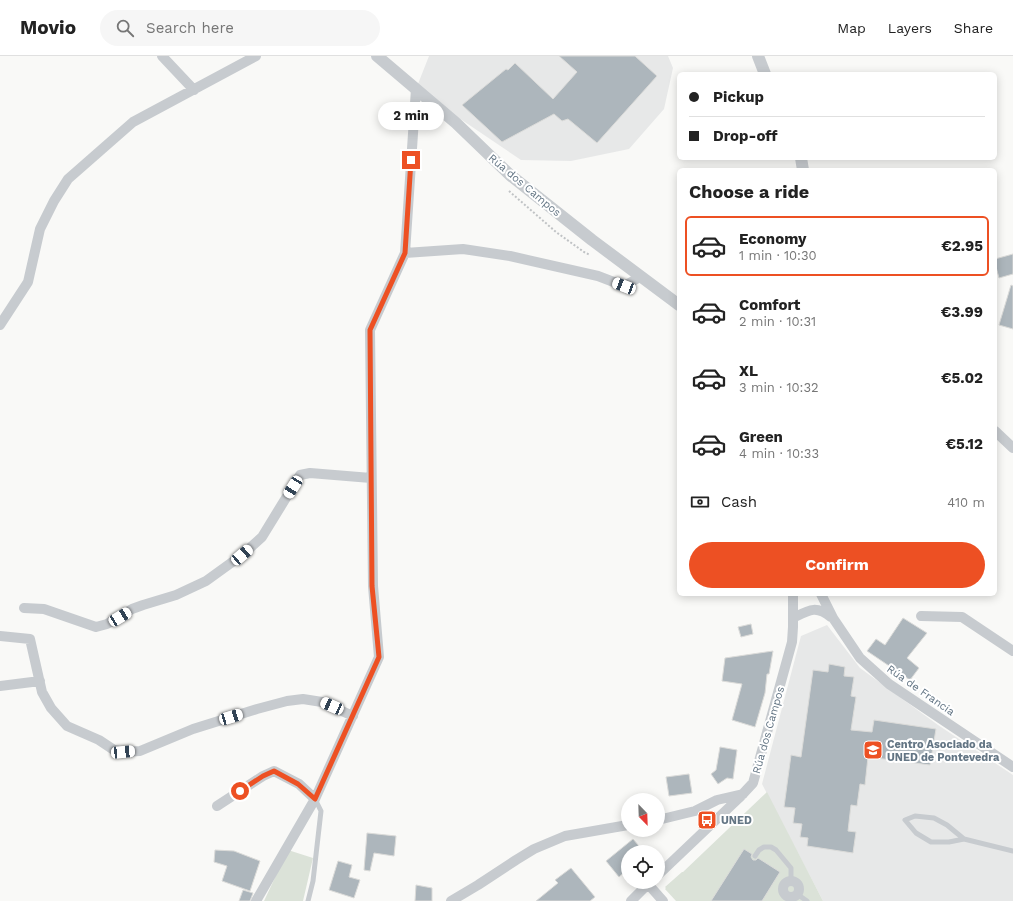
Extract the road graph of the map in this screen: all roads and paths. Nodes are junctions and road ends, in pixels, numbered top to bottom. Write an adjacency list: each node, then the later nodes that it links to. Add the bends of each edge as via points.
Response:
1 (162, 56): 7 (street)
2 (256, 56): 7 (street)
3 (377, 56): 6 (street, Rúa dos Campos)
4 (758, 56): 5 (street)
5 (763, 72)
6 (416, 89): 8 (street); 9 (street, Rúa dos Campos, via 510,175)
7 (194, 90): 11 (street, via 133,122 68,179 40,229 28,282)
8 (405, 253): 9 (street, via 462,249 510,256 598,276 624,286); 14 (street, via 370,330)
9 (640, 277): 10 (street, Rúa dos Campos)
10 (677, 304)
11 (0, 326)
12 (997, 433): 13 (street)
13 (1013, 448)
14 (371, 478): 17 (street, via 310,473 300,475 262,537 242,555 206,581 176,595 132,609 107,624 96,627 44,610); 25 (street, via 372,586 379,657)
15 (793, 596): 19 (street, Rúa dos Campos)
16 (822, 596): 20 (street, Rúa de Francia)
17 (24, 608)
18 (921, 616): 22 (street, via 962,617)
19 (793, 618): 20 (street, via 813,610 822,611); 27 (street, Rúa dos Campos, via 792,642 765,741 753,783)
20 (833, 618): 26 (street, Rúa de Francia, via 860,658 889,684)
21 (0, 636): 23 (street, via 30,639)
22 (1013, 651)
23 (40, 682): 24 (street); 25 (street, via 42,692 51,708 67,726 123,752 140,751 193,729 286,701 304,699 322,702)
24 (0, 686)
25 (353, 716): 28 (street)
26 (1013, 767)
27 (743, 794): 30 (street); 35 (street, Rúa dos Campos)
28 (315, 799): 29 (street, via 298,784 274,771); 40 (street); 41 (lane, via 321,811)
29 (217, 806)
30 (665, 818)
31 (621, 826): 42 (street, via 565,836 534,849)
32 (964, 840): 32 (lane, via 947,825 934,818 915,816 905,820 916,833 932,842); 33 (lane)
33 (1013, 851)
34 (755, 856): 36 (lane, via 764,847 776,850 791,868)
35 (665, 868)
36 (791, 881): 39 (street, via 784,886 784,891)
37 (643, 889): 43 (street)
38 (654, 889): 44 (street)
39 (789, 897): 45 (lane)
40 (256, 901)
41 (308, 901)
42 (451, 901)
43 (631, 901)
44 (663, 901)
45 (807, 901)

